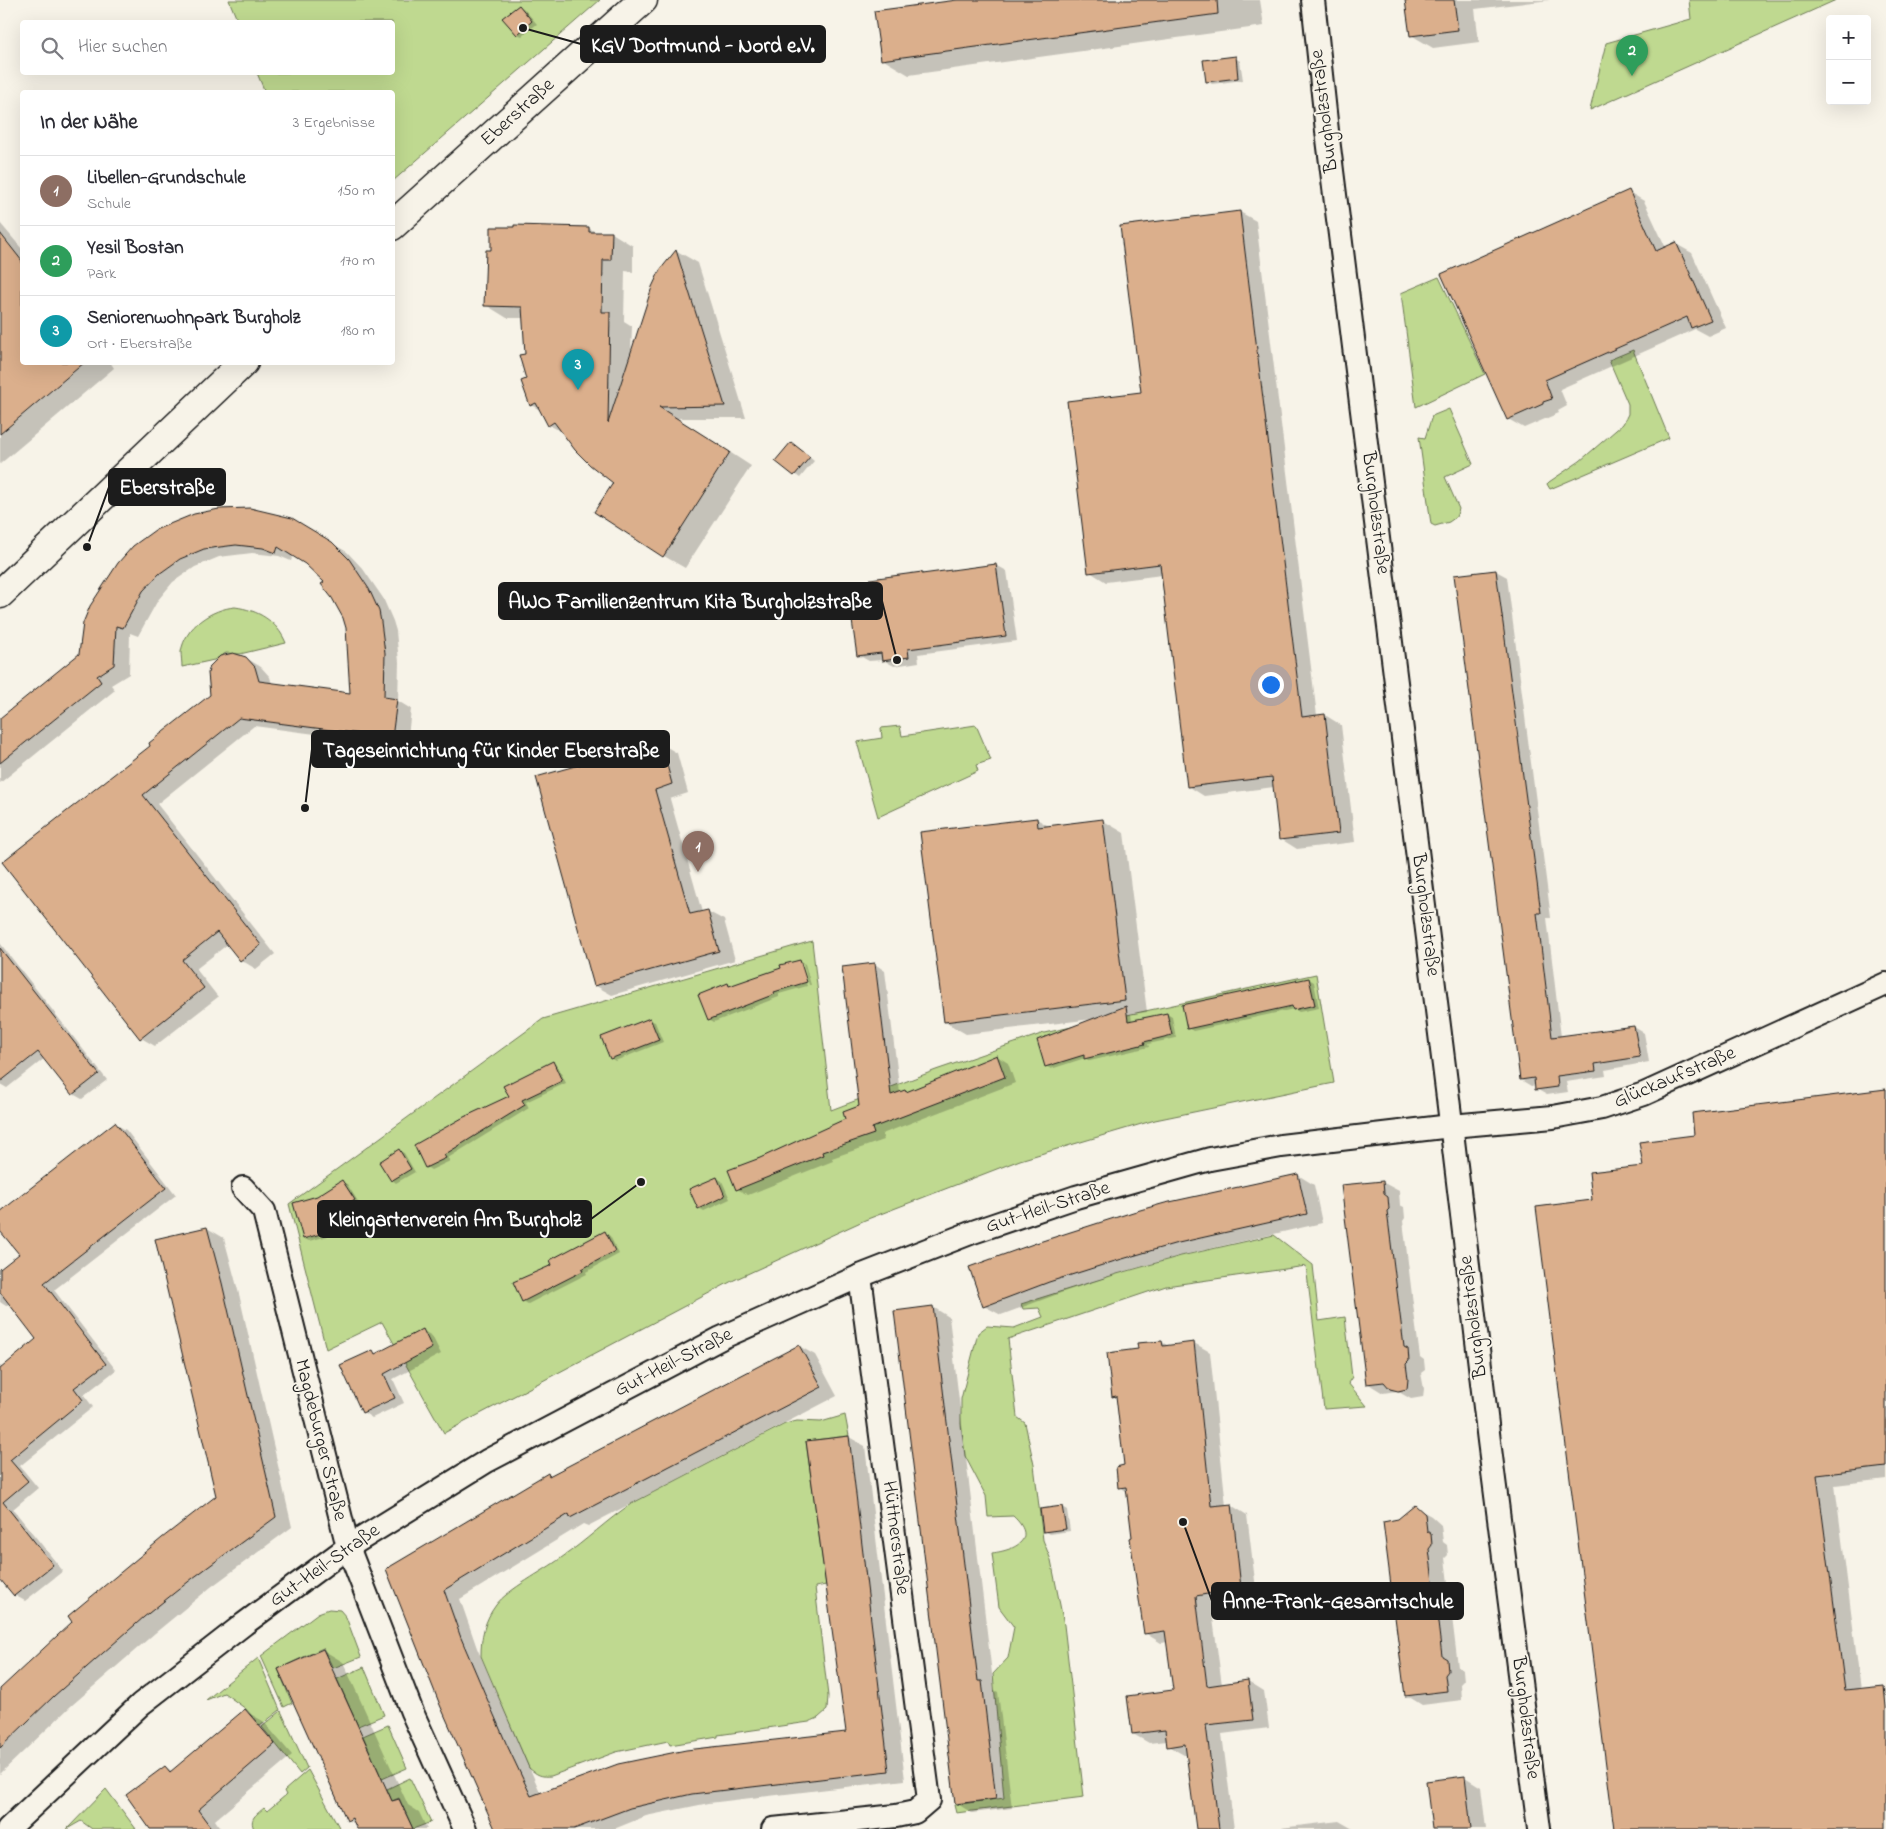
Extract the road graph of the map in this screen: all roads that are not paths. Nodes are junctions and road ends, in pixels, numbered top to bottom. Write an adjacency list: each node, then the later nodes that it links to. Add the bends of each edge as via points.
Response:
1 (644, 0): 3 (street, Eberstraße)
2 (1312, 0): 7 (street, Burgholzstraße)
3 (395, 223)
4 (241, 365): 5 (street)
5 (0, 594)
6 (1886, 984): 7 (street, Glückaufstraße, via 1644,1094 1602,1108 1553,1117)
7 (1451, 1126): 9 (street, Gut-Heil-Straße, via 1281,1146 1210,1159 1076,1197 973,1232); 14 (street, Burgholzstraße)
8 (243, 1188): 10 (street, Magdeburger Straße, via 264,1211)
9 (860, 1276): 10 (street, Gut-Heil-Straße, via 721,1338 601,1400 487,1462); 13 (street, Hüttnerstraße, via 929,1800 915,1812 896,1816)
10 (348, 1547): 11 (street, Gut-Heil-Straße, via 141,1704); 12 (street, Magdeburger Straße, via 412,1712)
11 (8, 1829)
12 (465, 1829)
13 (773, 1829)
14 (1539, 1829)

